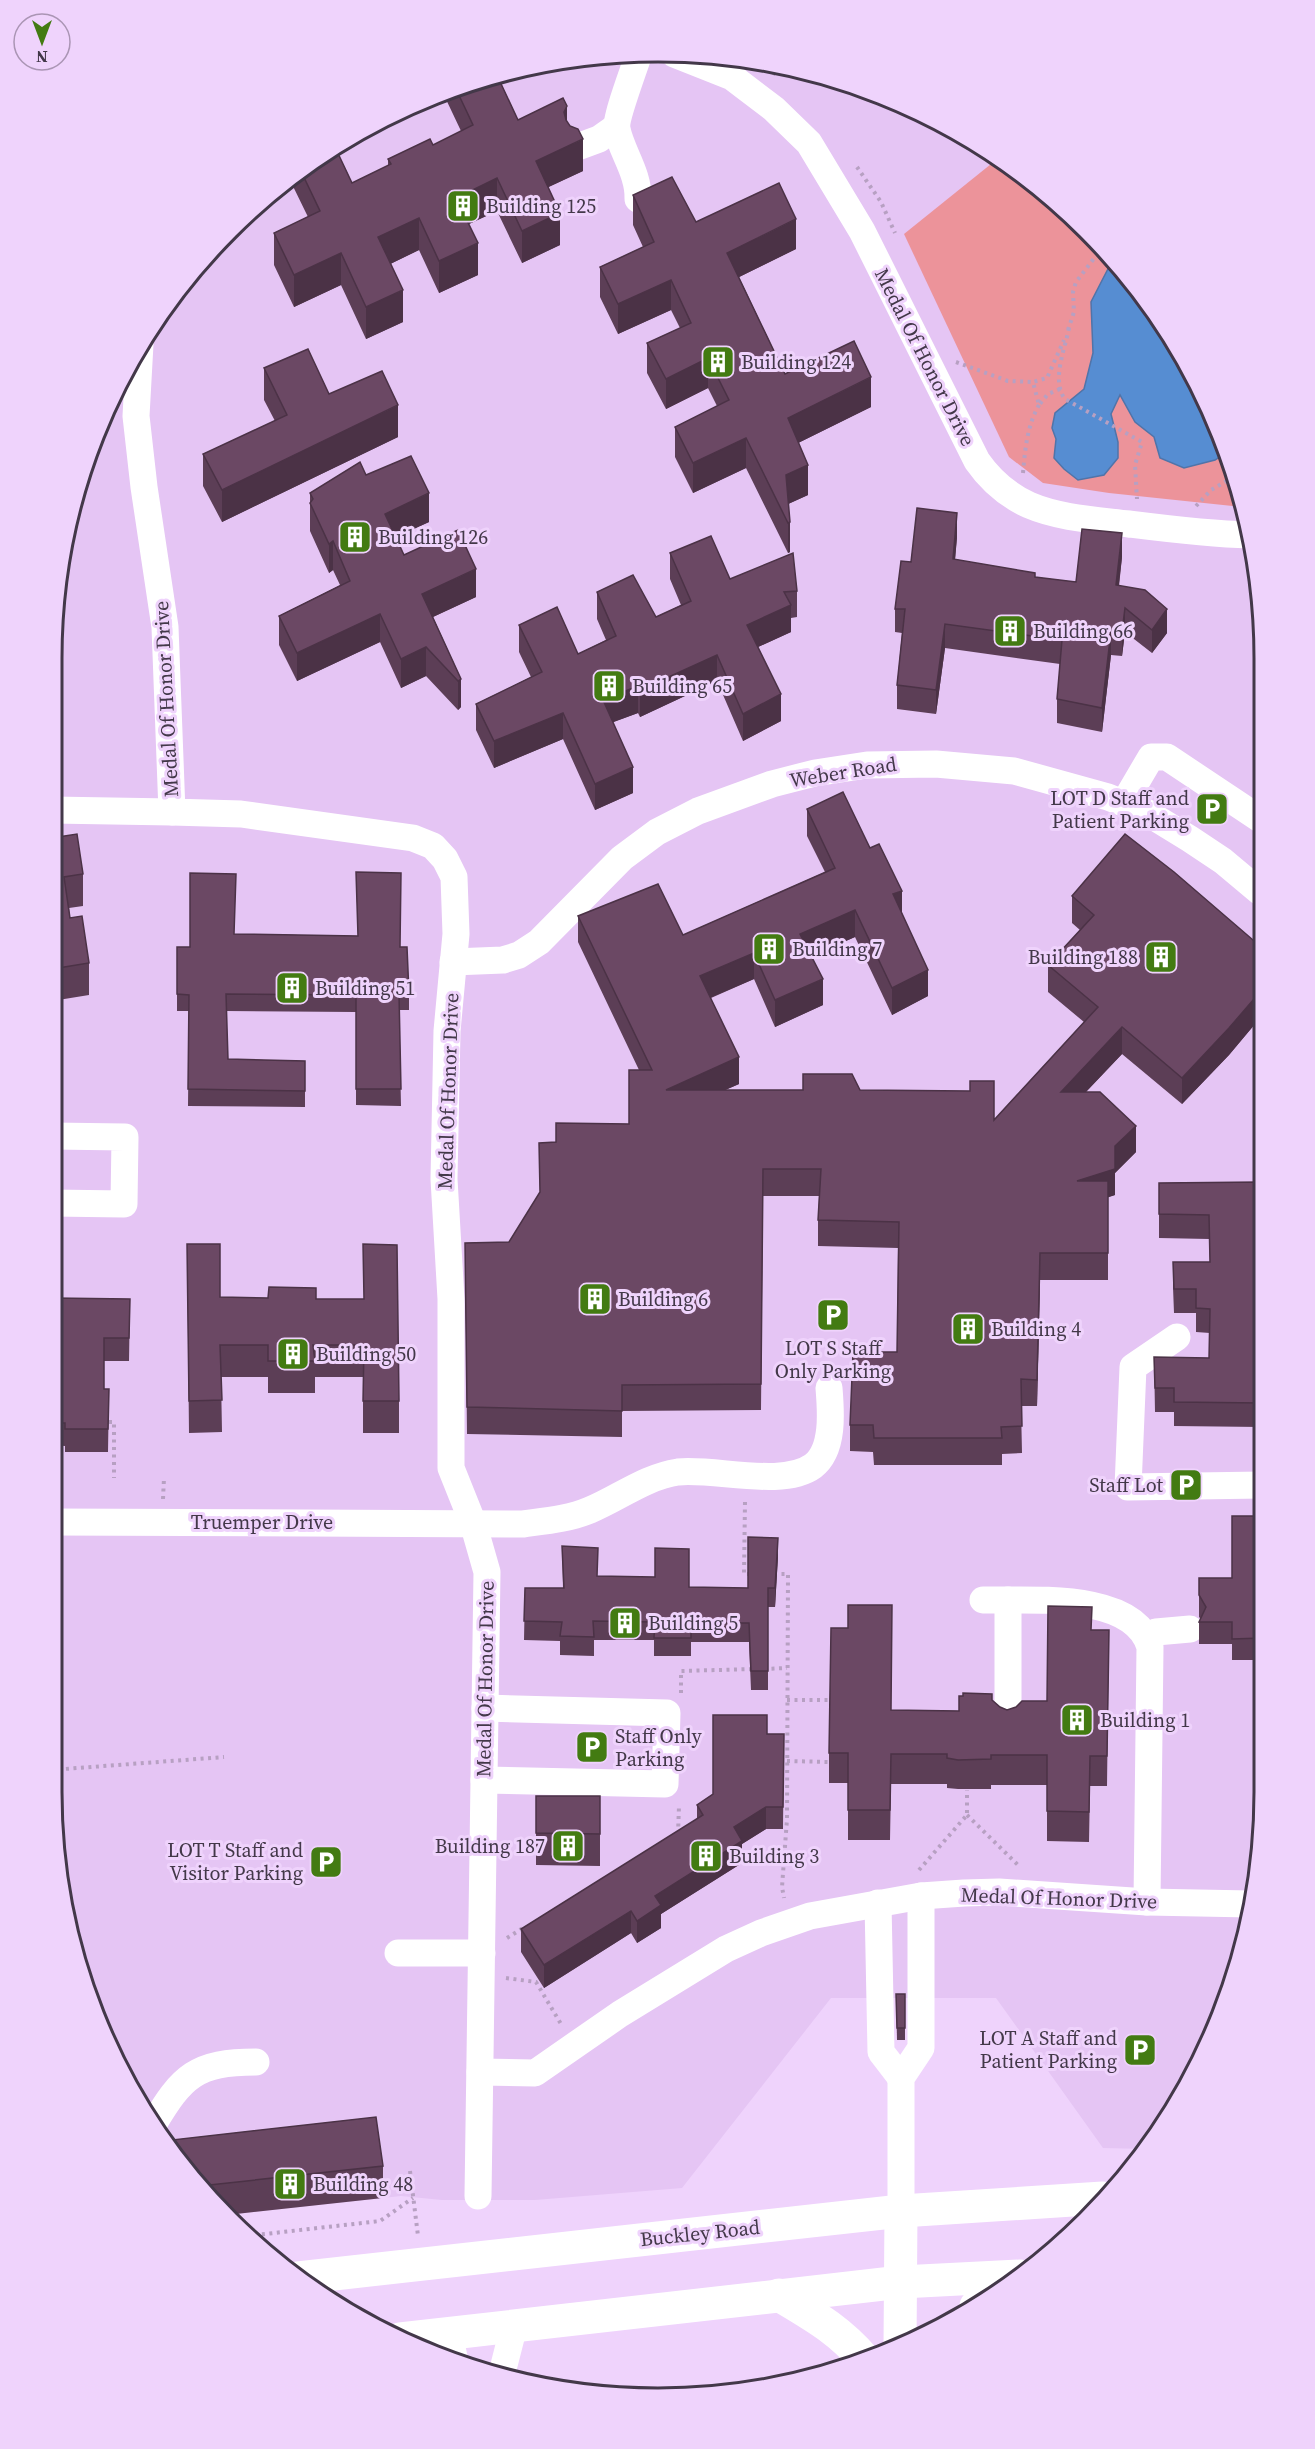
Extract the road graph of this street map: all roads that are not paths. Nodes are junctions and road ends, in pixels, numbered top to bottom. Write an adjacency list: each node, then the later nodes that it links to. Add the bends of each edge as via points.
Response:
1 (636, 63): 3 (street)
2 (738, 68): 7 (street, Medal Of Honor Drive, via 809,143 821,161 862,231 988,477 1018,499 1047,512 1105,522)
3 (616, 127): 4 (street); 5 (street, via 632,168)
4 (580, 146)
5 (638, 199)
6 (136, 369): 10 (street, Medal Of Honor Drive, via 136,416 165,627)
7 (1240, 535)
8 (1124, 803): 11 (street, via 1151,757 1167,757); 12 (street, Weber Road, via 1190,839); 13 (street, Weber Road, via 1024,773 965,765 904,763 815,773 730,799 657,832 622,858 539,942 519,955 503,960)
9 (62, 810): 10 (street)
10 (172, 812): 13 (street, Medal Of Honor Drive, via 241,814 413,838 434,846 454,877)
11 (1254, 815)
12 (1254, 887)
13 (453, 962): 20 (street, Medal Of Honor Drive, via 447,1031 444,1179 451,1299 451,1468)
14 (62, 1136): 15 (street, via 125,1137 124,1204)
15 (62, 1203)
16 (1177, 1337): 18 (street, via 1133,1367 1128,1487)
17 (829, 1388): 20 (street, Truemper Drive, via 830,1418 823,1452 813,1466 798,1472 781,1478 677,1472 558,1520)
18 (1254, 1485)
19 (62, 1522): 20 (street, Truemper Drive)
20 (473, 1523): 23 (street, Medal Of Honor Drive, via 487,1572)
21 (1190, 1629): 22 (street, via 1156,1632)
22 (1148, 1638): 24 (street, via 1129,1619 1092,1604 995,1600); 27 (street)
23 (485, 1708): 25 (street, Medal Of Honor Drive); 25 (street, via 667,1713 665,1784)
24 (1008, 1724)
25 (484, 1780): 30 (street, Medal Of Honor Drive)
26 (919, 1884): 27 (street, Medal Of Honor Drive); 28 (street, Medal Of Honor Drive); 34 (street, via 921,2048)
27 (1147, 1902): 29 (street, Medal Of Honor Drive)
28 (878, 1903): 33 (street, Medal Of Honor Drive, via 810,1916 726,1949 620,2014 535,2073); 34 (street, via 882,2052)
29 (1243, 1904)
30 (493, 1947): 31 (street); 33 (street, Medal Of Honor Drive)
31 (398, 1953)
32 (256, 2062): 35 (street, via 225,2062 196,2072 173,2092)
33 (480, 2072): 36 (street, Medal Of Honor Drive)
34 (902, 2078): 38 (street)
35 (158, 2117)
36 (478, 2196)
37 (1092, 2199): 38 (main road, Buckley Road)
38 (902, 2211): 39 (main road, Buckley Road); 41 (main road)
39 (312, 2276)
40 (1003, 2277): 41 (main road)
41 (901, 2282): 42 (main road); 44 (main road)
42 (779, 2295): 43 (main road); 46 (main road, via 828,2324)
43 (514, 2326): 45 (main road); 47 (street)
44 (900, 2336)
45 (452, 2348)
46 (858, 2352)
47 (504, 2367)

